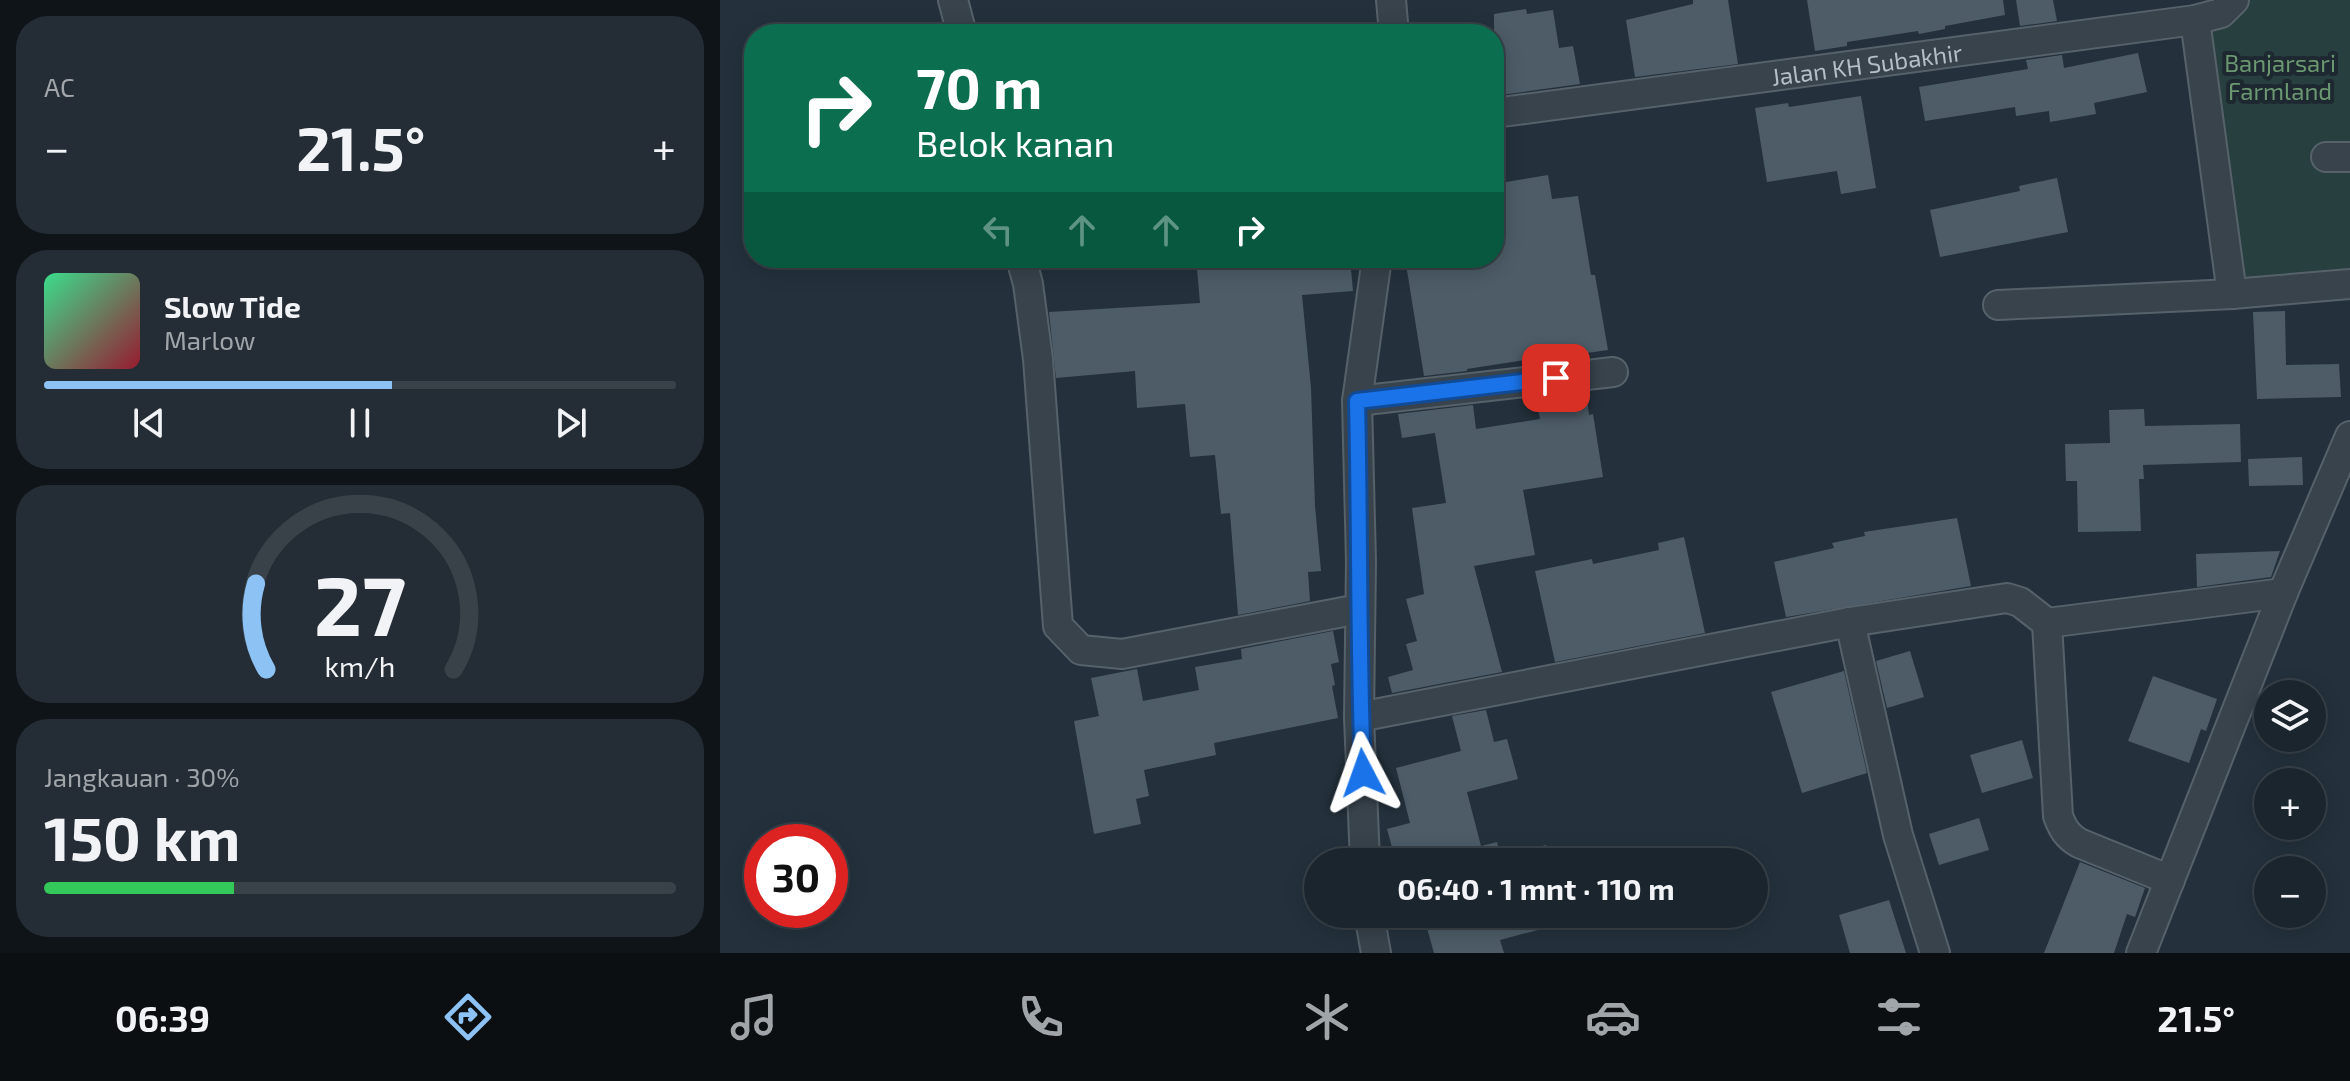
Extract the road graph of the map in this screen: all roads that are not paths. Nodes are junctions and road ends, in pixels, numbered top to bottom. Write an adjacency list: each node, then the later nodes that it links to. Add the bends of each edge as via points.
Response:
1 (953, 0): 5 (street)
2 (1391, 0): 6 (street)
3 (2234, 0): 4 (street, Jalan KH Subakhir, via 2221,13)
4 (2195, 20): 7 (street, Jalan KH Subakhir); 11 (street)
5 (959, 24)
6 (1393, 24)
7 (1504, 112)
8 (1024, 268): 17 (street, via 1038,359 1058,626 1081,650 1122,654)
9 (1376, 268): 14 (street)
10 (2350, 284): 11 (street)
11 (2232, 294): 12 (street)
12 (1998, 305)
13 (1613, 372): 14 (street)
14 (1357, 401): 17 (street)
15 (2350, 436): 16 (street)
16 (2283, 593): 19 (street); 22 (street)
17 (1359, 609): 20 (street)
18 (1850, 622): 19 (street, via 2007,598); 20 (street); 25 (street, via 1898,835)
19 (2047, 623): 22 (street, via 2061,826 2079,843)
20 (1359, 717): 21 (street)
21 (1364, 848)
22 (2170, 880): 26 (street)
23 (1372, 928): 24 (street)
24 (1376, 953)
25 (1935, 953)
26 (2141, 953)

